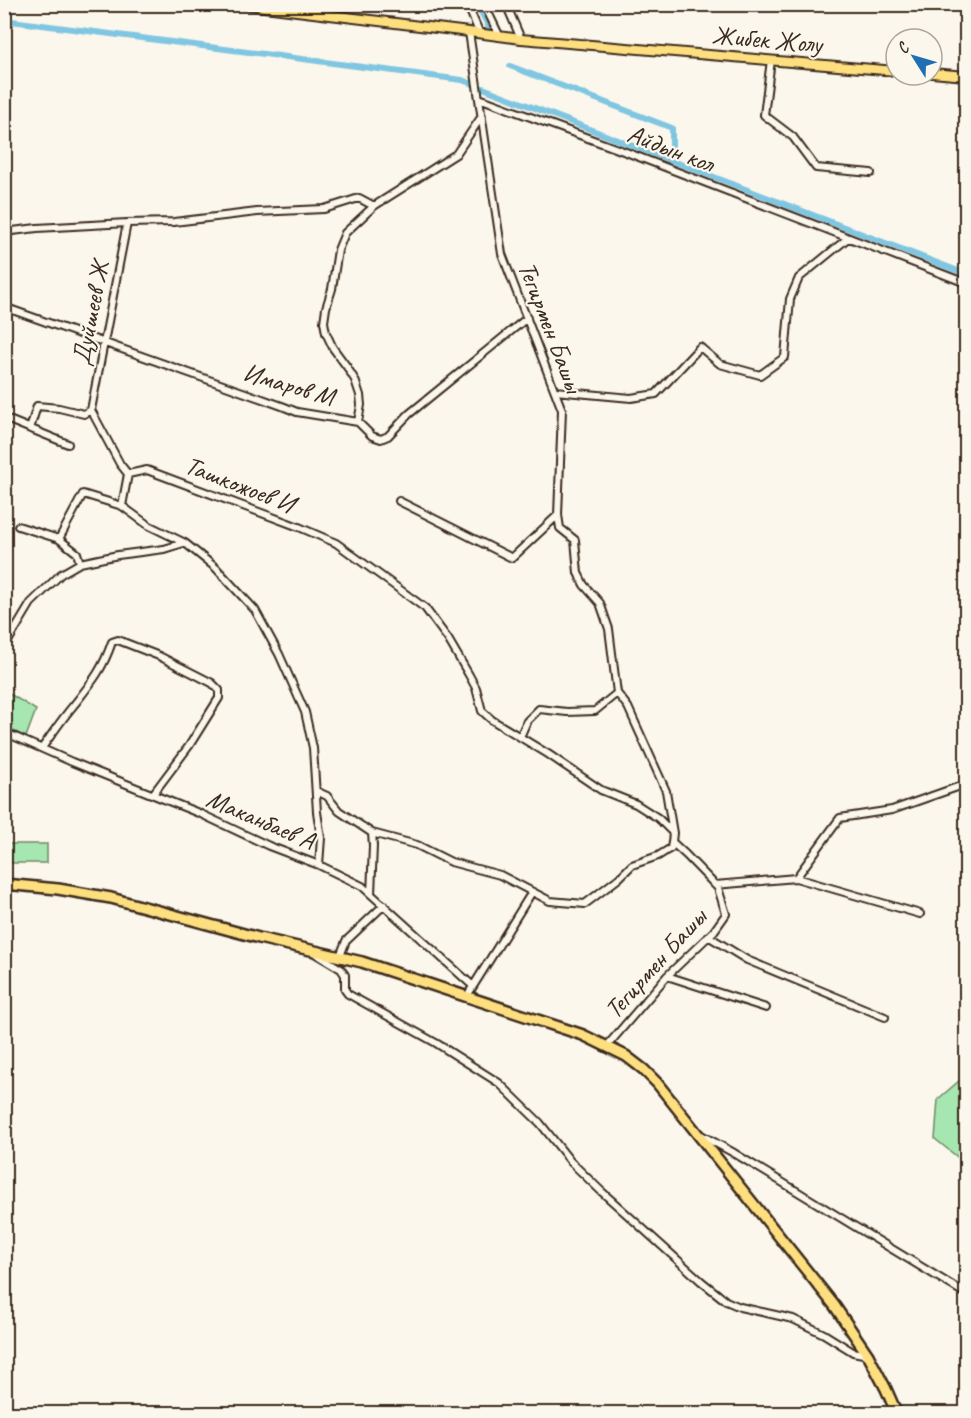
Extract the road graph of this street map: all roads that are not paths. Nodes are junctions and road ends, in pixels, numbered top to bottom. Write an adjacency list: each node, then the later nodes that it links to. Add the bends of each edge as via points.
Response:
1 (240, 4): 5 (main road, Жибек Жолу)
2 (467, 4): 6 (street)
3 (484, 4): 7 (street)
4 (506, 4): 8 (street)
5 (469, 32): 6 (main road, Жибек Жолу); 13 (street, Тегирмен Башы)
6 (480, 34): 7 (main road, Жибек Жолу)
7 (500, 37): 8 (main road, Жибек Жолу)
8 (521, 39): 9 (main road, Жибек Жолу)
9 (771, 60): 10 (main road, Жибек Жолу); 15 (street, via 764,115 793,137 816,168)
10 (884, 69)
11 (944, 74): 12 (main road)
12 (966, 76)
13 (479, 98): 14 (street, Тегирмен Башы); 19 (street, Айдын кол)
14 (482, 115): 16 (street, via 456,154); 22 (street, Тегирмен Башы, via 502,254)
15 (871, 173)
16 (374, 206): 17 (street, via 359,198 324,209 174,222); 27 (street, via 345,233 324,322 333,348 355,380 361,405)
17 (127, 222): 18 (street); 23 (street, Дуйшеев Ж)
18 (4, 232)
19 (848, 238): 20 (street, Айдын кол); 24 (street, via 799,278 790,299 785,357 760,375 720,364 700,347 656,394 631,398)
20 (966, 283)
21 (4, 307): 23 (street, Имаров М)
22 (527, 318): 24 (street, Тегирмен Башы); 27 (street, Имаров М, via 409,414 388,436 372,436)
23 (104, 343): 25 (street, Дуйшеев Ж); 27 (street, Имаров М, via 297,412)
24 (555, 391): 33 (street, Тегирмен Башы, via 562,410)
25 (91, 410): 28 (street, via 84,414 37,406); 30 (street)
26 (4, 418): 28 (street)
27 (358, 422)
28 (30, 429): 29 (street)
29 (68, 444)
30 (128, 474): 32 (street); 41 (street, Ташкожоев И, via 147,470 336,543 425,608 469,675 482,711)
31 (399, 501): 33 (street, via 512,558)
32 (122, 506): 35 (street, via 83,494); 36 (street, via 148,525)
33 (558, 515): 39 (street, via 560,528 575,540 578,573 600,603 609,629)
34 (18, 526): 35 (street)
35 (59, 539): 37 (street, via 77,553)
36 (185, 543): 37 (street); 44 (street, via 216,568 255,610 279,654 305,712)
37 (80, 563): 38 (street, via 61,574 31,603)
38 (4, 648)
39 (617, 693): 41 (street, via 596,711 539,708); 46 (street, via 628,707 666,791)
40 (4, 732): 42 (street, Маканбаев А)
41 (520, 737): 46 (street, Ташкожоев И, via 601,790 636,804)
42 (42, 748): 45 (street, Маканбаев А); 45 (street, via 98,675 112,642 118,640 159,656 212,683 219,690 219,698)
43 (966, 784): 50 (street, via 892,810 840,818)
44 (316, 791): 47 (street); 49 (street, via 321,838)
45 (153, 794): 49 (street, Маканбаев А)
46 (673, 832): 48 (street)
47 (372, 833): 53 (street, via 417,846 451,862 501,875); 54 (street)
48 (672, 842): 52 (street, Тегирмен Башы); 53 (street, via 671,848 632,866 585,904 550,901)
49 (319, 865): 54 (street, Маканбаев А)
50 (796, 878): 52 (street); 56 (street)
51 (4, 884): 58 (highway, via 58,888 111,898)
52 (714, 885): 57 (street, Тегирмен Башы, via 726,914)
53 (532, 892): 61 (street)
54 (372, 894): 55 (street, Маканбаев А)
55 (384, 905): 59 (street, via 346,941); 61 (street, Маканбаев А)
56 (920, 914)
57 (708, 936): 60 (street, Тегирмен Башы); 64 (street, via 747,960)
58 (309, 949): 59 (highway); 68 (street, via 341,969 348,994 499,1083 601,1191 726,1300 793,1319 853,1352)
59 (340, 956): 62 (highway)
60 (667, 976): 63 (street); 65 (street, Тегирмен Башы)
61 (473, 986): 62 (street)
62 (467, 996): 65 (highway)
63 (766, 1008)
64 (885, 1017)
65 (607, 1046): 66 (highway, via 643,1069)
66 (697, 1134): 67 (street); 68 (highway, via 834,1305)
67 (966, 1294)
68 (868, 1355): 69 (highway)
69 (897, 1413)

